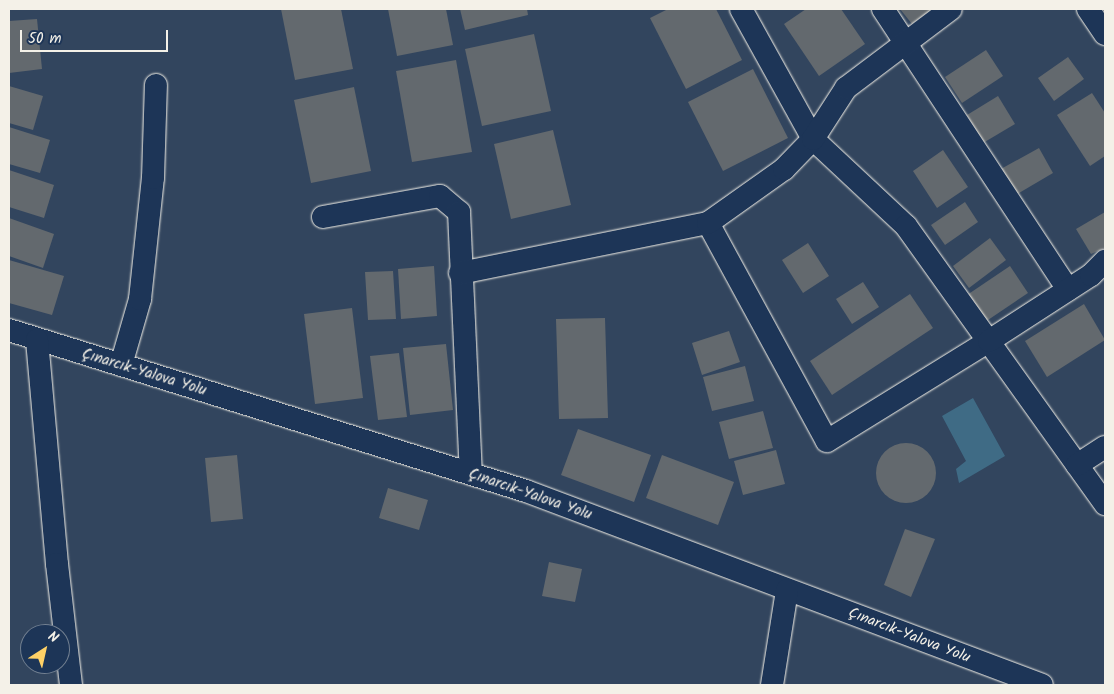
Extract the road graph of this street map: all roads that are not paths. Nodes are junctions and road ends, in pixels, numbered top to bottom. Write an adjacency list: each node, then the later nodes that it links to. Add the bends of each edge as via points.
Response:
1 (741, 9): 8 (street)
2 (882, 9): 6 (street)
3 (951, 9): 6 (street)
4 (1088, 9): 5 (street)
5 (1105, 34)
6 (905, 44): 8 (street, via 846,88); 13 (street)
7 (156, 85): 17 (street, via 153,178 140,299)
8 (813, 139): 10 (street, via 784,169); 16 (street, via 906,226)
9 (322, 217): 12 (street, via 440,196 459,212)
10 (708, 223): 12 (street); 16 (street, via 827,441)
11 (1105, 261): 13 (street)
12 (460, 273): 20 (street)
13 (1068, 290): 16 (street)
14 (9, 330): 15 (street, Çınarcık-Yalova Yolu)
15 (37, 340): 17 (street, Çınarcık-Yalova Yolu); 23 (street)
16 (989, 341): 19 (street)
17 (121, 365): 20 (street, Çınarcık-Yalova Yolu)
18 (1105, 447): 19 (street)
19 (1077, 465): 21 (street)
20 (471, 474): 22 (street, Çınarcık-Yalova Yolu, via 526,491)
21 (1105, 504)
22 (787, 590): 24 (street); 25 (street, Çınarcık-Yalova Yolu)
23 (71, 685)
24 (772, 685)
25 (1042, 685)

